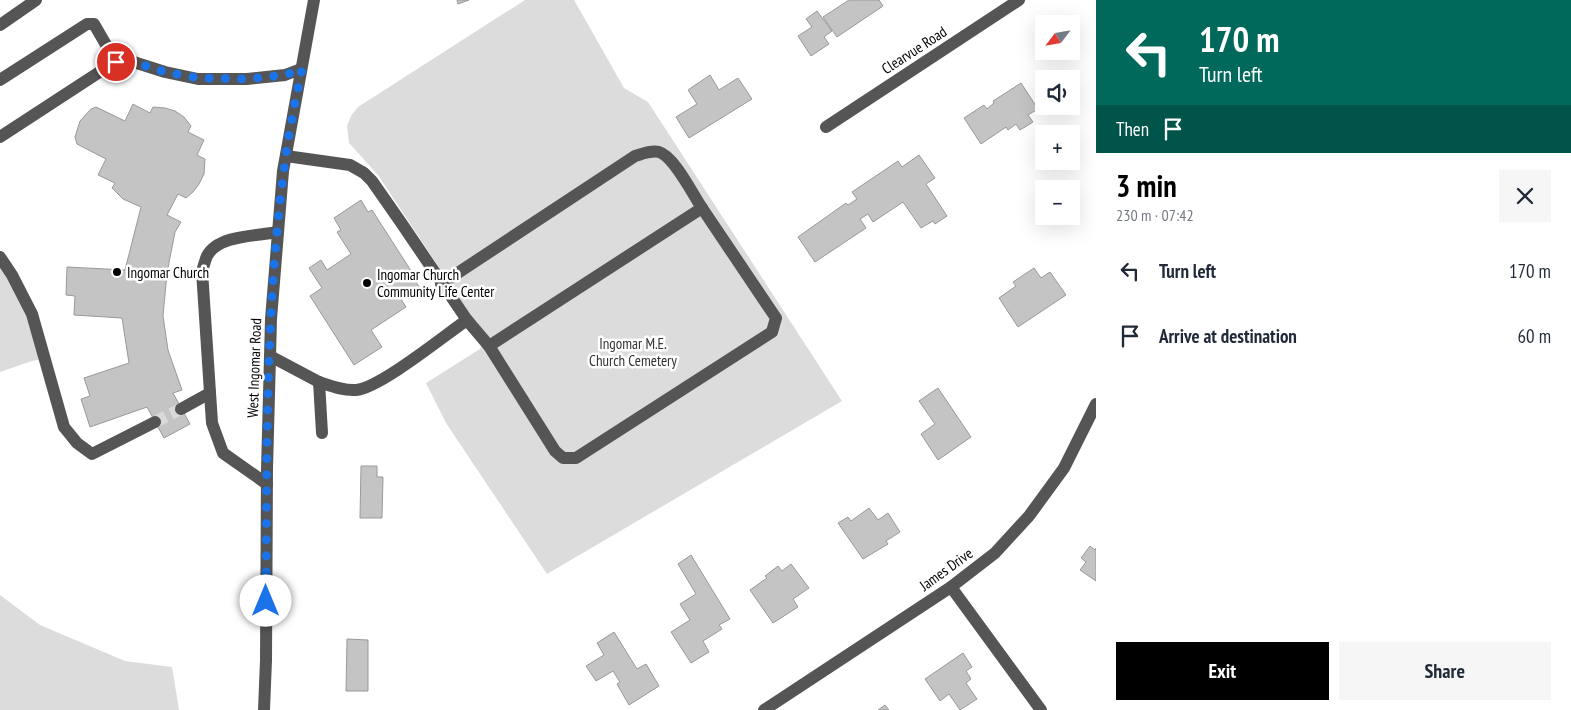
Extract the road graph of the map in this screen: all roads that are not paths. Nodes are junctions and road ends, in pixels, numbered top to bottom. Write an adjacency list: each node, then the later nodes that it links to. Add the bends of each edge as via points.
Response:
1 (36, 0): 4 (street)
2 (314, 0): 6 (street, West Ingomar Road)
3 (1019, 0): 8 (street, Clearvue Road)
4 (0, 25)
5 (116, 62): 6 (street, via 121,58 198,78 247,79 285,75); 7 (street, via 94,24 87,24); 9 (street)
6 (302, 69): 10 (street, West Ingomar Road)
7 (0, 80)
8 (826, 127)
9 (0, 137)
10 (286, 156): 12 (street, West Ingomar Road); 14 (street, via 350,165 364,173)
11 (702, 208): 14 (street, via 671,160 659,152 635,156); 16 (street); 16 (street, via 776,318 772,332 576,458 563,458 555,451)
12 (278, 232): 17 (street, West Ingomar Road); 19 (street, via 224,241 208,254 202,271)
13 (0, 257): 22 (street, via 32,314 64,427 76,443 92,454)
14 (441, 284): 15 (street)
15 (467, 320): 16 (street); 18 (street, via 377,383 358,390)
16 (489, 346)
17 (270, 356): 18 (street); 24 (street, West Ingomar Road)
18 (319, 382): 23 (street)
19 (210, 393): 21 (street); 24 (street, via 212,423 222,453)
20 (1096, 404): 25 (street, James Drive, via 1064,468 1029,516 995,553)
21 (182, 409)
22 (155, 422)
23 (322, 433)
24 (267, 484): 26 (street, West Ingomar Road)
25 (951, 588): 27 (street, James Drive); 28 (street)
26 (264, 710)
27 (764, 710)
28 (1041, 710)

